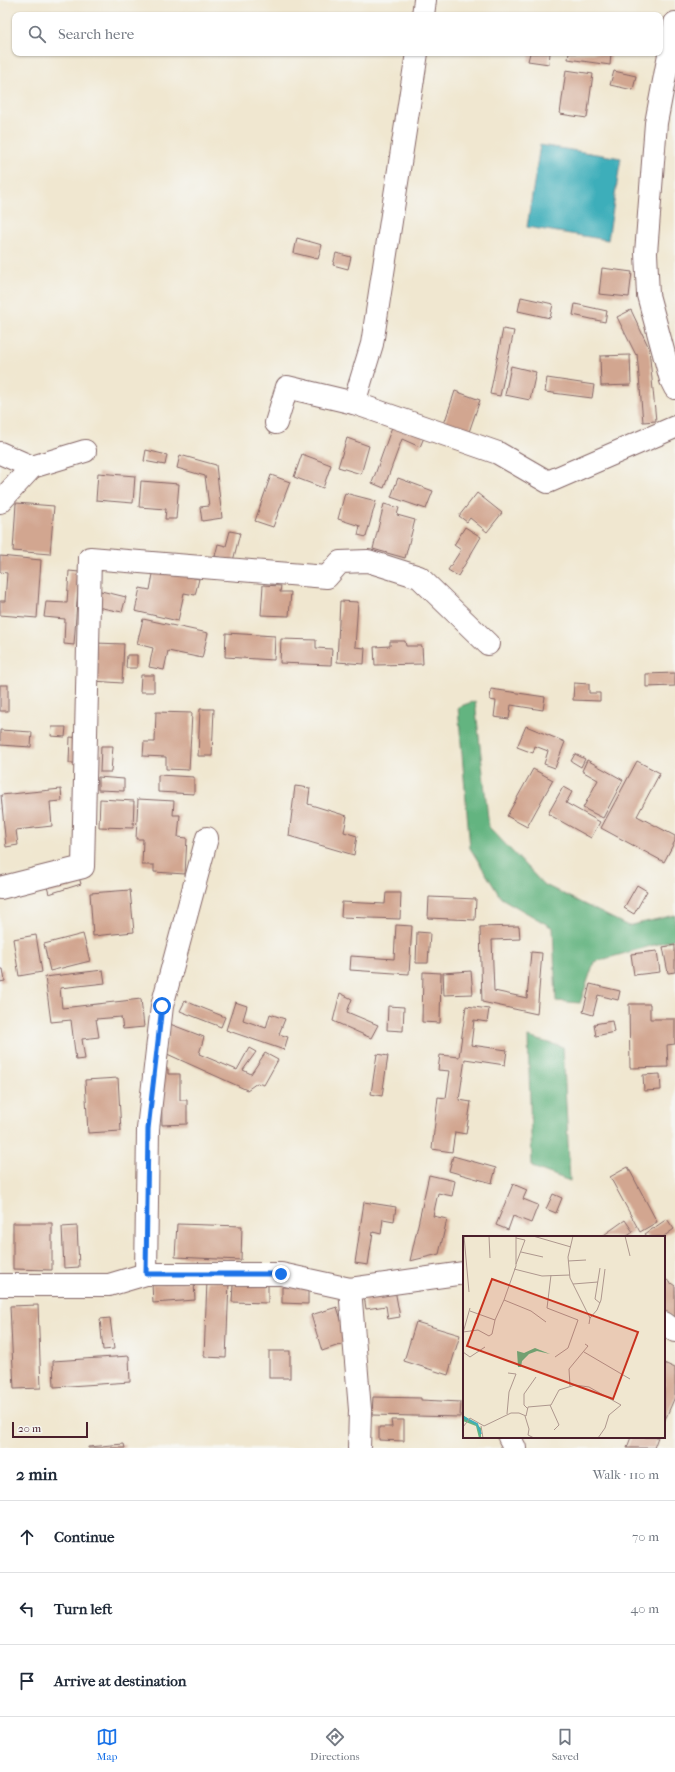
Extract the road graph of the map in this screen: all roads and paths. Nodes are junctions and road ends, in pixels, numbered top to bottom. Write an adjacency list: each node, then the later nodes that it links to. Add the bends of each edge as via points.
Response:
1 (425, 0): 2 (street)
2 (423, 12)
3 (675, 23): 5 (street, via 656,123 646,253 648,295)
4 (417, 56): 6 (street, via 372,344)
5 (675, 388)
6 (354, 403): 7 (street, via 287,387); 8 (street, via 498,453 548,482)
7 (276, 423)
8 (675, 427)
9 (85, 451): 11 (street)
10 (0, 453): 11 (street)
11 (32, 467): 12 (street)
12 (0, 502)
13 (488, 644): 15 (street, via 418,577 368,561 340,562 327,577 90,558 83,867)
14 (207, 838): 17 (street, via 162,1006 148,1129)
15 (0, 888)
16 (463, 1273): 19 (street)
17 (146, 1274): 18 (street, via 109,1285); 19 (street, via 281,1274)
18 (0, 1285)
19 (350, 1289): 23 (street, via 360,1410)
20 (665, 1324): 21 (street)
21 (675, 1331)
22 (510, 1438): 24 (street)
23 (359, 1448)
24 (515, 1448)

